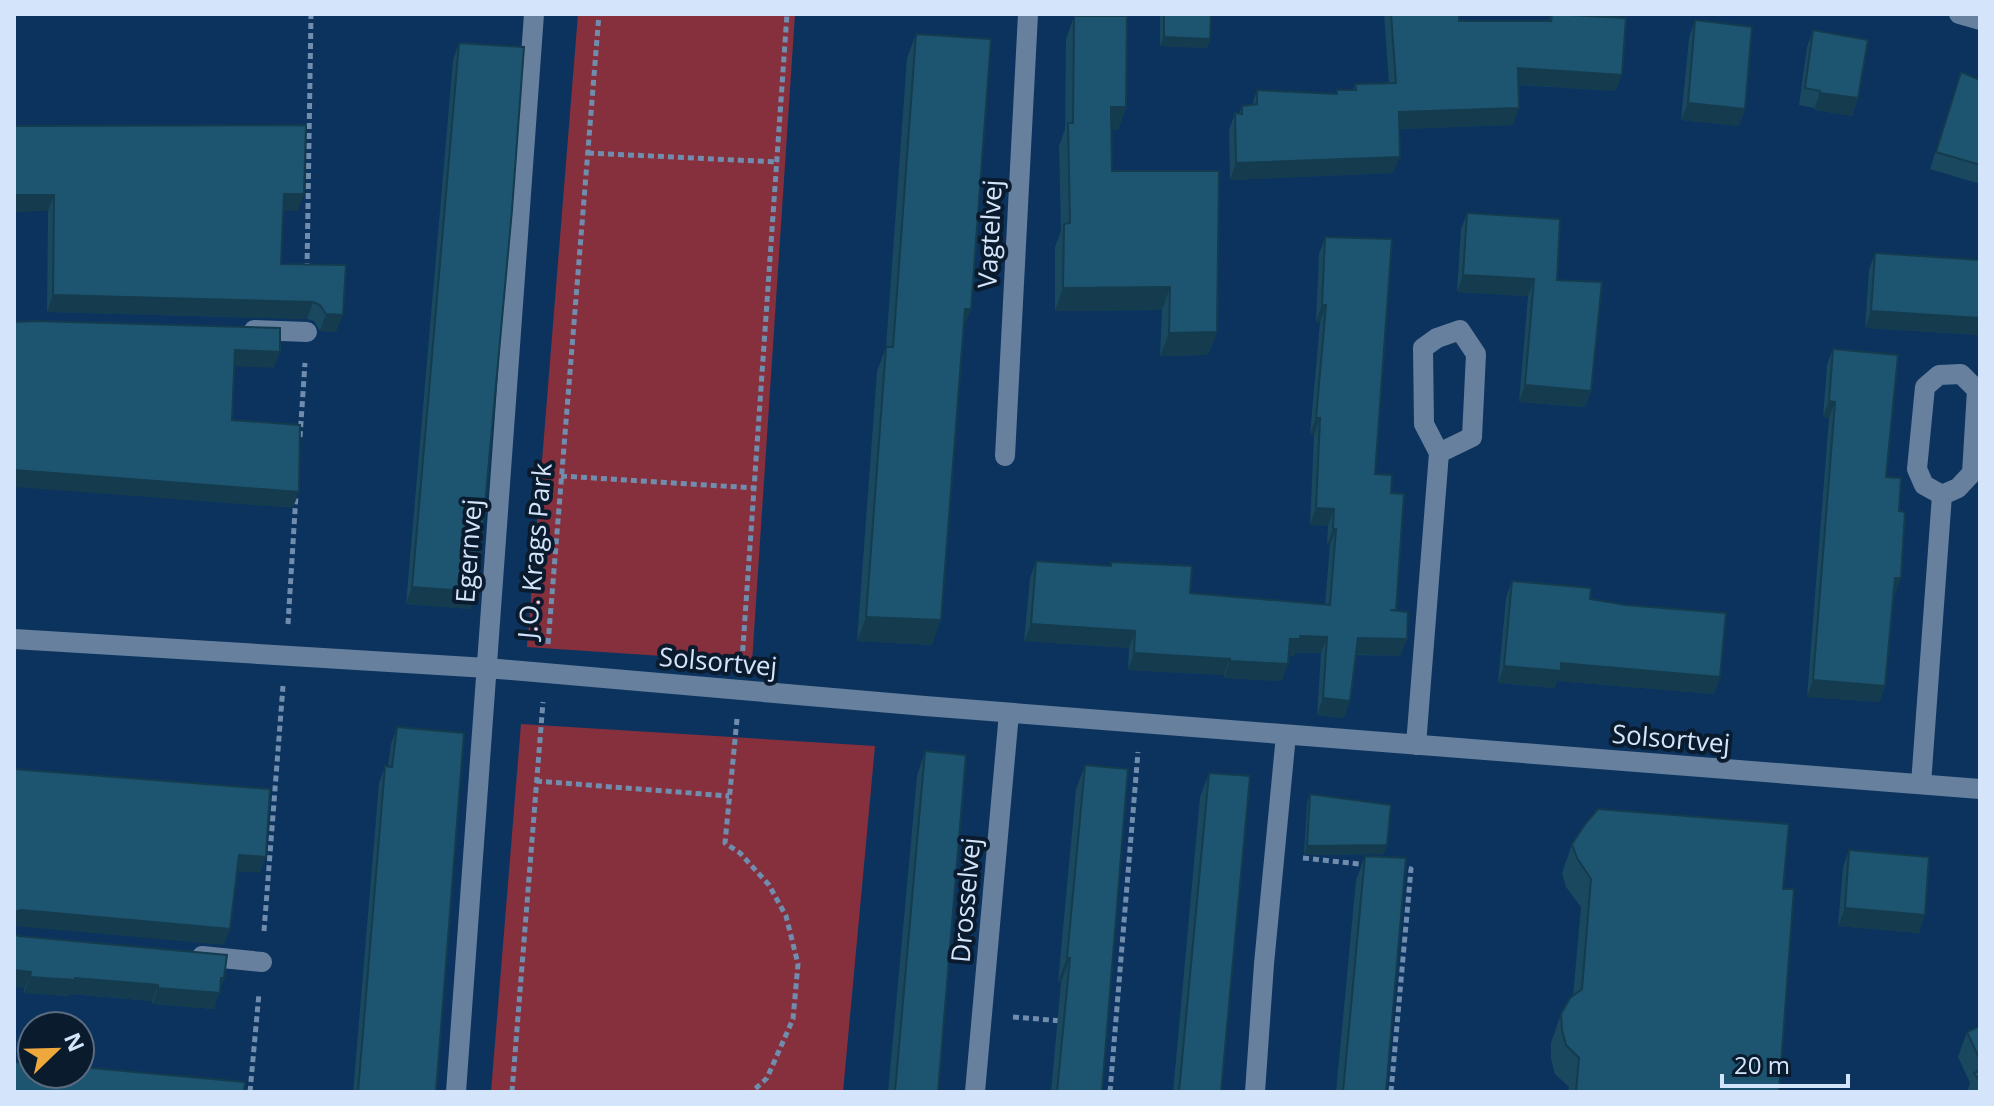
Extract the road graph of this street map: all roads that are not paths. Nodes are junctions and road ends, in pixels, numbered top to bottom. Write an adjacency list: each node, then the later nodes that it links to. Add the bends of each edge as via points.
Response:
1 (534, 14): 11 (street, Egernvej)
2 (1028, 14): 8 (street, Vagtelvej)
3 (1959, 14): 4 (street)
4 (1980, 20)
5 (230, 329): 6 (street)
6 (307, 332)
7 (1439, 453): 7 (street, via 1424,424 1423,348 1460,330 1476,354 1472,437); 14 (street)
8 (1005, 456)
9 (1942, 495): 9 (street, via 1924,485 1917,469 1925,387 1939,375 1961,374 1977,390 1972,473); 15 (street)
10 (14, 639): 11 (street, Solsortvej)
11 (487, 668): 12 (street, Solsortvej); 19 (street, Egernvej)
12 (1009, 713): 13 (street, Solsortvej); 20 (street, Drosselvej)
13 (1286, 735): 14 (street, Solsortvej); 21 (street)
14 (1416, 745): 15 (street, Solsortvej)
15 (1921, 784): 16 (street, Solsortvej)
16 (1980, 789)
17 (185, 955): 18 (street)
18 (262, 962)
19 (456, 1092)
20 (975, 1092)
21 (1255, 1092)

